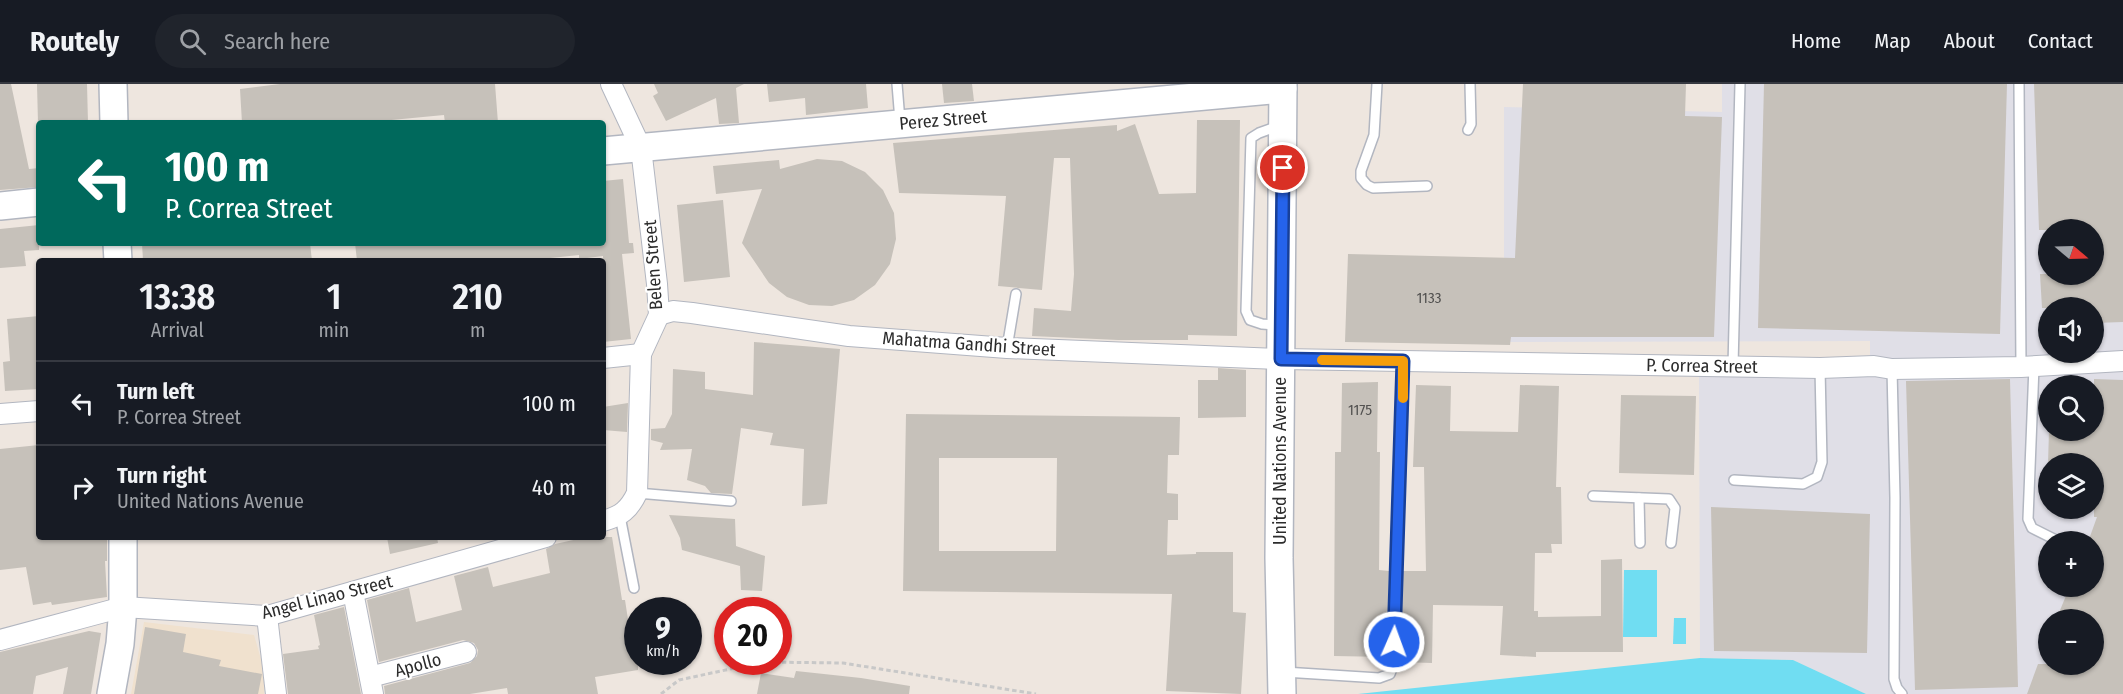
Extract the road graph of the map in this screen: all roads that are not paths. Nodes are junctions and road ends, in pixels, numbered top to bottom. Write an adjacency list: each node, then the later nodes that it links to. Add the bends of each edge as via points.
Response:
1 (113, 84): 9 (street)
2 (611, 84): 13 (street, Belen Street)
3 (897, 84): 10 (lane)
4 (1377, 84): 15 (lane, via 1374,135 1361,178 1373,188)
5 (1470, 84): 12 (lane)
6 (1740, 84): 27 (lane)
7 (2019, 84): 28 (lane)
8 (1283, 86): 10 (street, Perez Street); 11 (street, United Nations Avenue)
9 (114, 120)
10 (900, 124): 13 (street, Perez Street)
11 (1283, 124): 20 (street, United Nations Avenue); 20 (lane, via 1251,138 1246,311 1250,320)
12 (1468, 130)
13 (641, 148): 14 (street, Perez Street); 19 (street, Belen Street)
14 (606, 151)
15 (1427, 186)
16 (36, 202): 17 (street)
17 (0, 206)
18 (1016, 294): 21 (lane)
19 (659, 315): 21 (street, Mahatma Gandhi Street, via 673,311 849,336); 22 (street, Belen Street)
20 (1281, 325): 24 (street, United Nations Avenue)
21 (1007, 348): 24 (street, Mahatma Gandhi Street)
22 (640, 354): 23 (street); 34 (street, Belen Street)
23 (606, 358)
24 (1281, 359): 25 (street, P. Correa Street); 50 (street, United Nations Avenue)
25 (1403, 361): 27 (street, P. Correa Street); 50 (lane, via 1390,674 1379,678)
26 (2123, 361): 28 (street, P. Correa Street)
27 (1732, 366): 29 (street, P. Correa Street)
28 (2027, 366): 30 (street, P. Correa Street); 39 (lane, via 2028,519)
29 (1820, 368): 30 (street, P. Correa Street); 33 (lane, via 1822,462 1816,477 1803,484)
30 (1892, 369): 54 (lane, via 1894,679)
31 (36, 411): 32 (street)
32 (0, 414)
33 (1734, 480)
34 (637, 493): 37 (lane); 38 (street, via 631,506)
35 (1593, 496): 36 (lane)
36 (1639, 498): 42 (lane); 43 (lane, via 1662,497 1673,503)
37 (731, 501)
38 (612, 518): 44 (lane)
39 (2038, 531)
40 (123, 540): 46 (street)
41 (535, 540): 45 (street, Angel Linao Street)
42 (1640, 543)
43 (1671, 543)
44 (634, 588)
45 (353, 591): 47 (street, Angel Linao Street); 51 (street)
46 (123, 607): 47 (street, Angel Linao Street); 48 (street, Angel Linao Street); 52 (street)
47 (267, 616): 53 (street)
48 (0, 640)
49 (466, 652): 51 (street, Apollo)
50 (1281, 683)
51 (372, 686)
52 (111, 694)
53 (276, 694)
54 (1902, 694)

